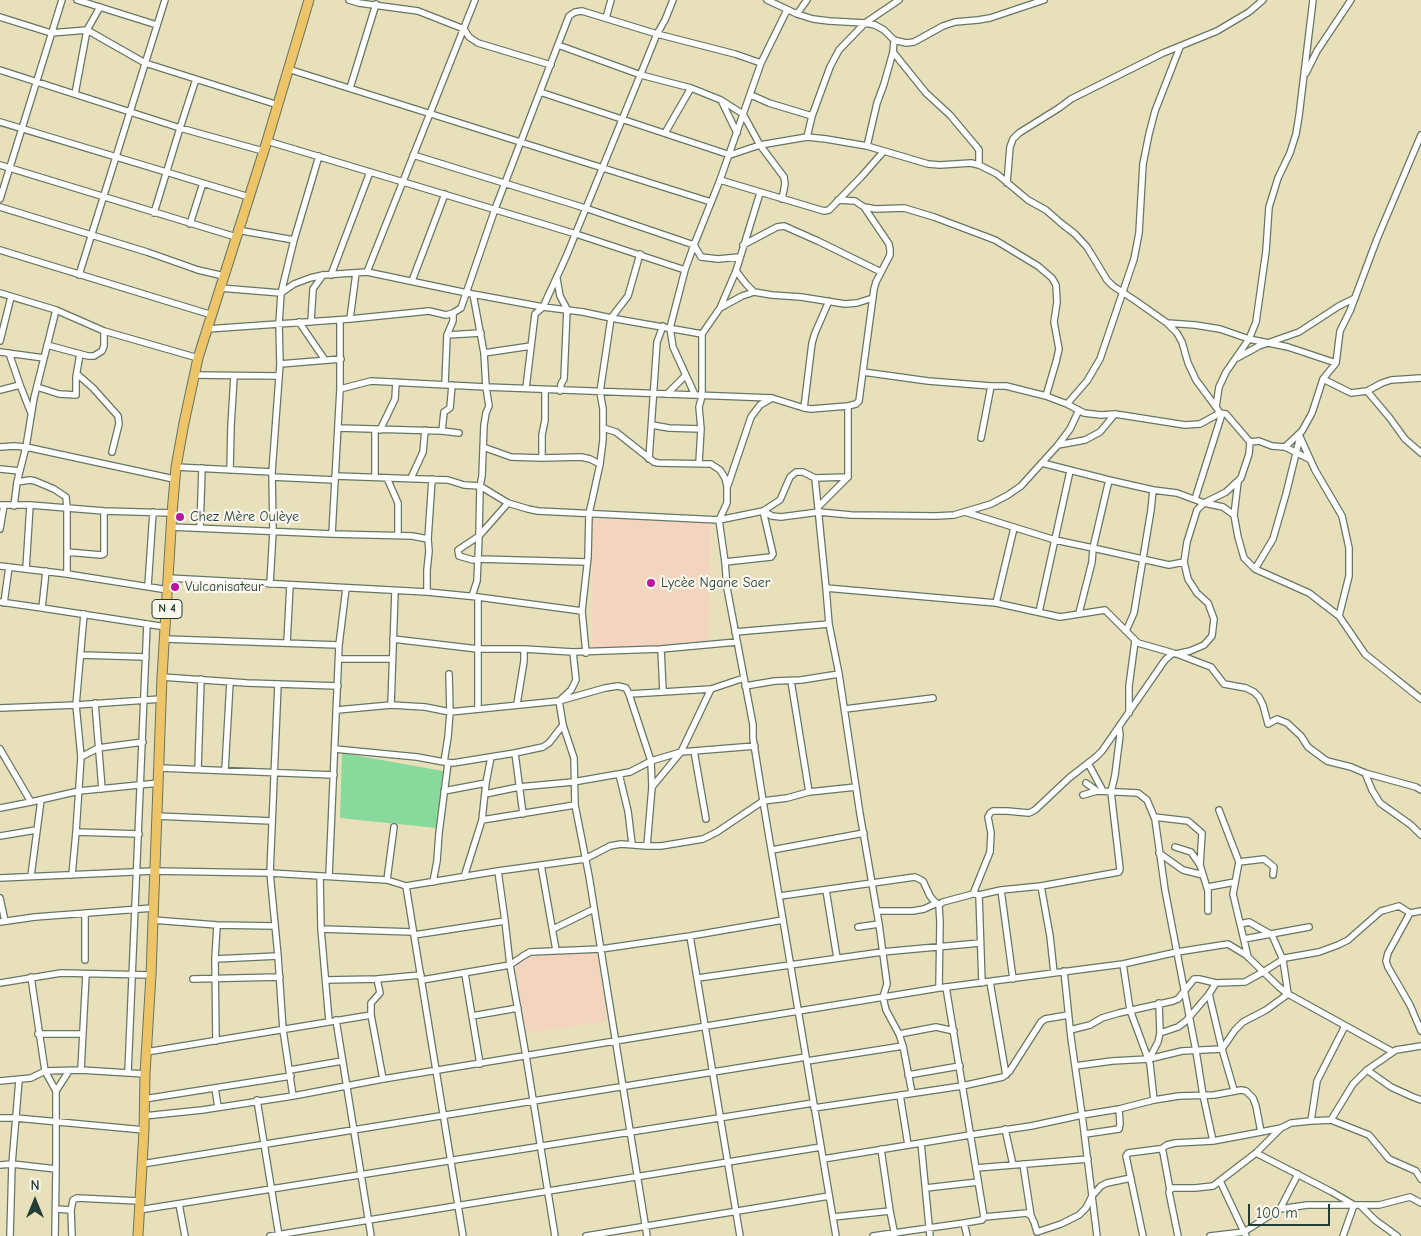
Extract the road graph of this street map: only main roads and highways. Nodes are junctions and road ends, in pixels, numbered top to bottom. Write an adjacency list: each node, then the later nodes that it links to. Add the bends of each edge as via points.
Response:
1 (310, 0): 2 (main road, N 4, via 198,358 174,479 162,677)
2 (138, 1236)

